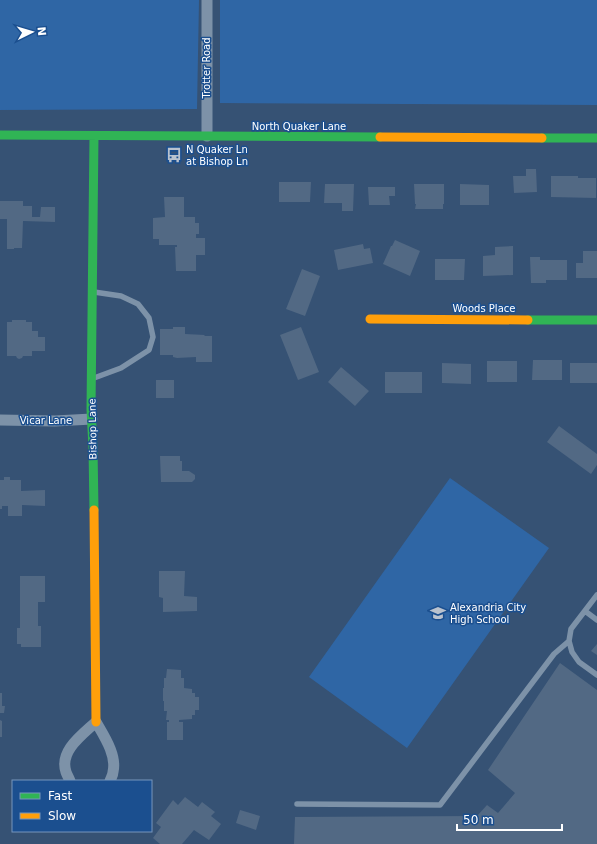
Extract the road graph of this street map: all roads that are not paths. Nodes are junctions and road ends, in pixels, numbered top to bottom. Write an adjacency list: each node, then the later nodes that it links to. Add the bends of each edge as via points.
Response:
1 (207, 0): 4 (street, Trotter Road)
2 (0, 135): 3 (street, North Quaker Lane)
3 (94, 136): 4 (street, North Quaker Lane); 6 (street, Bishop Lane)
4 (207, 136): 5 (street, North Quaker Lane)
5 (597, 138)
6 (92, 292): 9 (street, Bishop Lane); 9 (lane, via 121,296 138,304 149,318 153,337 149,350 136,359 121,368)
7 (370, 319): 8 (street, Woods Place)
8 (597, 320)
9 (92, 378): 10 (street, Bishop Lane)
10 (92, 419): 11 (street, Vicar Lane); 17 (street, Bishop Lane)
11 (0, 420)
12 (597, 595): 13 (lane)
13 (585, 611): 14 (lane); 15 (lane, via 571,629)
14 (597, 620)
15 (569, 641): 16 (lane, via 572,652 579,662); 20 (lane, via 554,654 440,805)
16 (597, 675)
17 (96, 722): 18 (street, via 71,746 67,754 65,764); 19 (street, Bishop Lane, via 113,755 114,771)
18 (70, 780)
19 (110, 780)
20 (297, 804)

